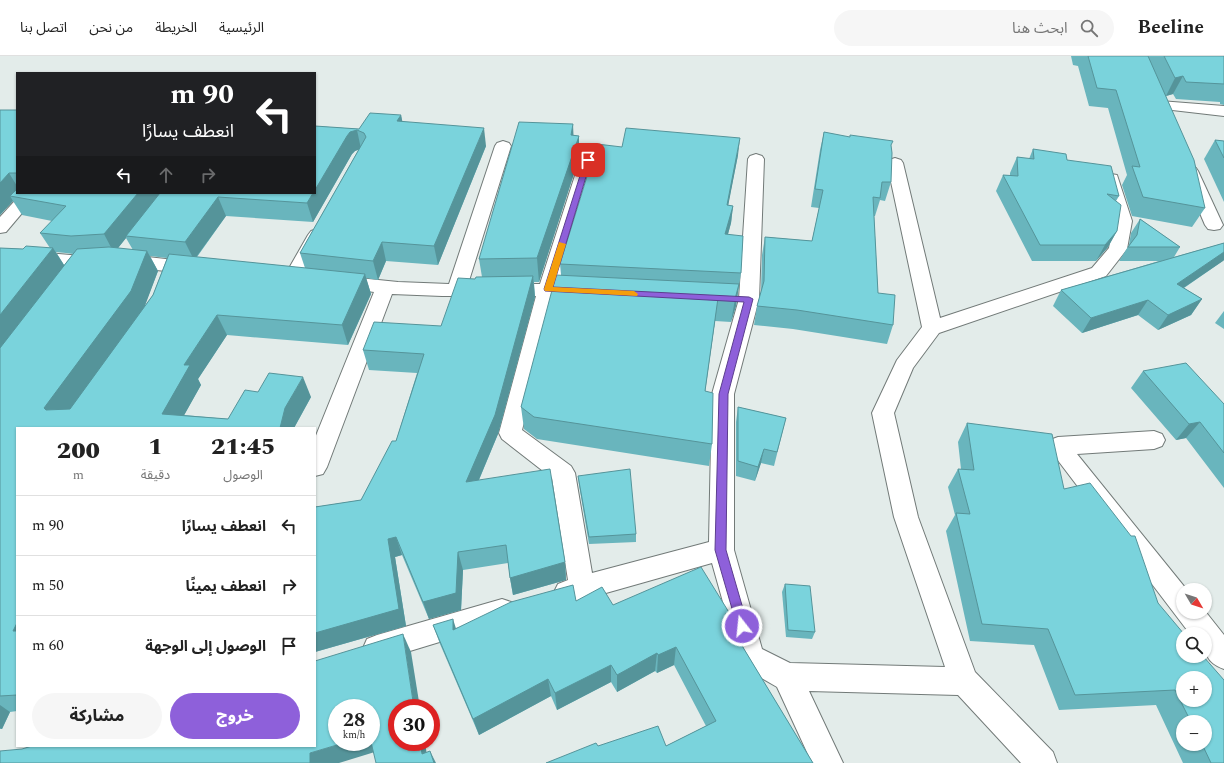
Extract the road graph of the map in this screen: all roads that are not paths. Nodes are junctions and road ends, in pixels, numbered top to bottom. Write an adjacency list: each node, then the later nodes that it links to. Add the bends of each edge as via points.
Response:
1 (1160, 105): 2 (street)
2 (1224, 111)
3 (503, 146): 23 (street)
4 (1182, 154): 11 (street)
5 (756, 159): 28 (street, via 741,299 723,394)
6 (588, 160): 22 (street)
7 (895, 163): 25 (street)
8 (1111, 179): 25 (street, via 1123,221 1118,249 1099,272)
9 (30, 194): 12 (street)
10 (323, 223): 21 (street, via 301,278)
11 (1214, 225)
12 (0, 228)
13 (134, 242): 15 (street)
14 (0, 255): 16 (street)
15 (120, 260): 16 (street); 17 (street)
16 (82, 262): 19 (street)
17 (171, 266): 18 (street); 20 (street)
18 (209, 269)
19 (68, 280)
20 (163, 287)
21 (385, 288): 23 (street); 27 (street)
22 (548, 289): 23 (street); 24 (street); 29 (street, via 510,432 563,473)
23 (456, 290)
24 (602, 292)
25 (932, 328): 35 (street, via 904,366 883,413 906,517)
26 (1154, 440): 30 (street, via 1058,446)
27 (316, 464)
28 (721, 550): 29 (street); 34 (street, via 751,657)
29 (582, 588): 32 (street)
30 (1176, 595)
31 (1195, 619): 33 (street)
32 (352, 656)
33 (1224, 656)
34 (787, 677): 35 (street); 36 (street)
35 (964, 681): 37 (street)
36 (828, 763)
37 (1042, 763)

